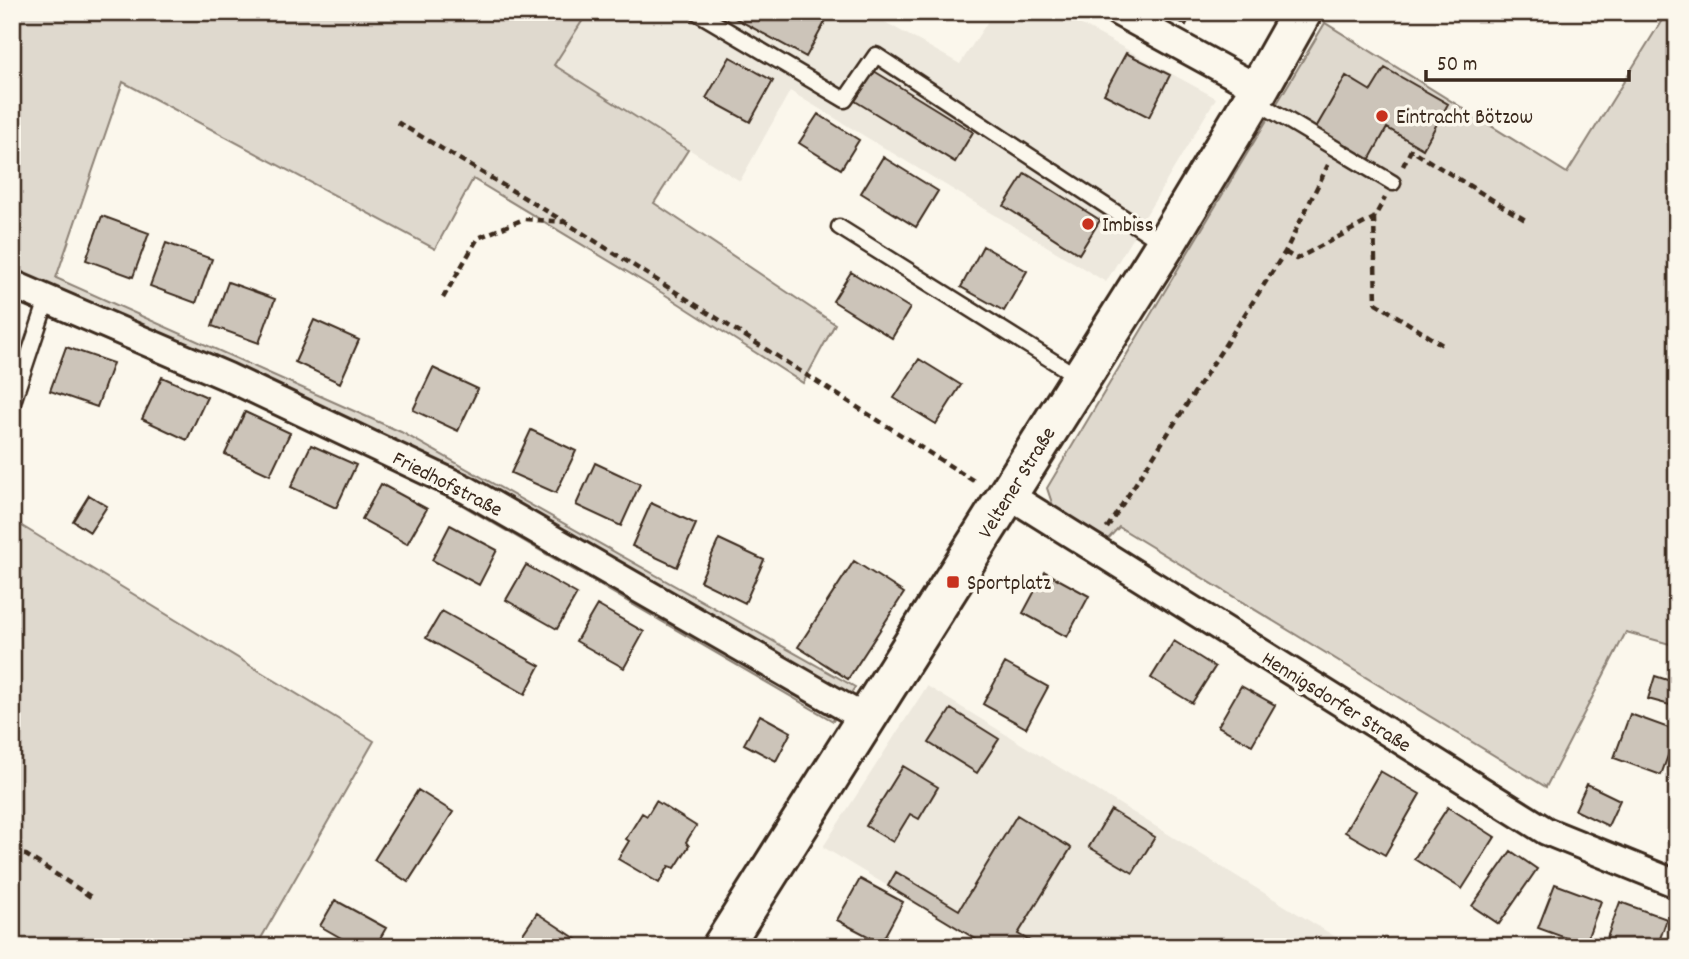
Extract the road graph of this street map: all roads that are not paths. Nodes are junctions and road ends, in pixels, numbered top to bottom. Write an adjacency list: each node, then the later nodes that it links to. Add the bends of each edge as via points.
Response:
1 (696, 12): 7 (lane, via 845,100 876,55)
2 (1118, 12): 4 (street)
3 (1302, 12): 4 (main road, Veltener Straße)
4 (1256, 94): 5 (lane); 7 (main road, Veltener Straße)
5 (1393, 183)
6 (839, 227): 10 (lane)
7 (1165, 245): 10 (main road, Veltener Straße)
8 (12, 284): 9 (street, Friedhofstraße)
9 (48, 297): 11 (lane); 13 (street, Friedhofstraße, via 467,490)
10 (1082, 378): 12 (main road, Veltener Straße)
11 (12, 405)
12 (1007, 498): 13 (main road, Veltener Straße); 14 (street, Hennigsdorfer Straße, via 1546,831)
13 (864, 718): 15 (main road, Veltener Straße)
14 (1677, 884)
15 (722, 947)

